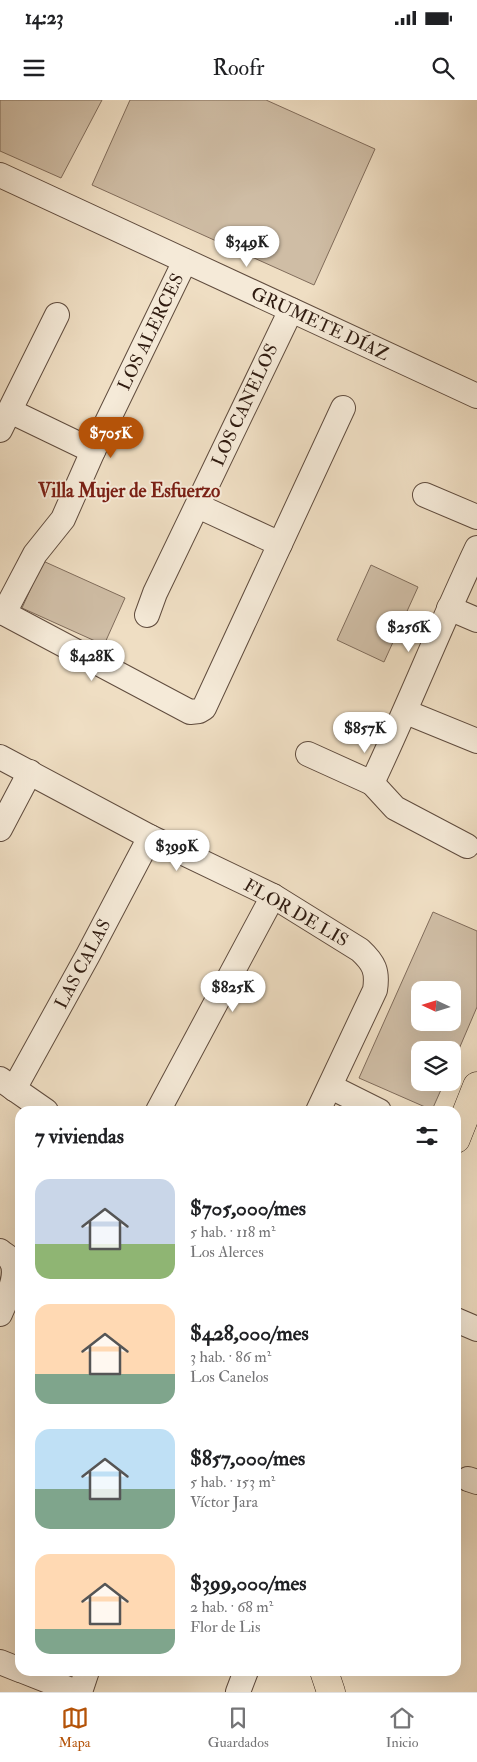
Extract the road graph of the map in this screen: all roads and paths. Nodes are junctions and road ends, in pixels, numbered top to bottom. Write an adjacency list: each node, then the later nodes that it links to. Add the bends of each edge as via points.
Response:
1 (0, 175): 2 (street, GRUMETE DÍAZ)
2 (185, 261): 4 (street, GRUMETE DÍAZ); 8 (street, LOS ALERCES)
3 (57, 315): 7 (street)
4 (286, 320): 5 (street, GRUMETE DÍAZ); 10 (street, LOS CANELOS)
5 (477, 396)
6 (343, 408): 12 (street)
7 (5, 420): 8 (street)
8 (93, 451): 15 (street, LOS ALERCES, via 63,519 35,554)
9 (426, 495): 11 (street)
10 (198, 506): 12 (street); 16 (street, LOS CANELOS)
11 (477, 517)
12 (280, 544): 15 (street, via 204,708 195,712)
13 (477, 548): 14 (street)
14 (449, 608): 17 (street); 18 (street)
15 (2, 612)
16 (147, 615)
17 (477, 620)
18 (406, 712): 19 (street); 23 (street)
19 (477, 741)
20 (308, 754): 23 (street)
21 (0, 757): 22 (street, FLOR DE LIS)
22 (30, 772): 24 (street); 25 (street, FLOR DE LIS)
23 (372, 783): 26 (street, via 395,808)
24 (0, 828)
25 (150, 837): 27 (street, FLOR DE LIS); 28 (street, LAS CALAS, via 88,955)
26 (467, 846)
27 (273, 896): 30 (street, FLOR DE LIS, via 360,950 374,967 377,978 375,990); 32 (street)
28 (7, 1084): 31 (street)
29 (477, 1086): 35 (main road)
30 (331, 1087): 33 (street); 34 (street)
31 (39, 1106)
32 (161, 1106)
33 (321, 1106)
34 (369, 1106)
35 (461, 1126)
36 (0, 1251): 37 (street, via 9,1257 14,1268)
37 (0, 1314)
38 (461, 1322): 39 (street)
39 (477, 1329)
40 (0, 1662): 41 (street)
41 (15, 1668)
42 (35, 1676): 46 (street)
43 (85, 1676): 47 (street)
44 (244, 1676): 48 (street)
45 (326, 1676): 49 (main road)
46 (76, 1692)
47 (80, 1692)
48 (238, 1692)
49 (331, 1692)

